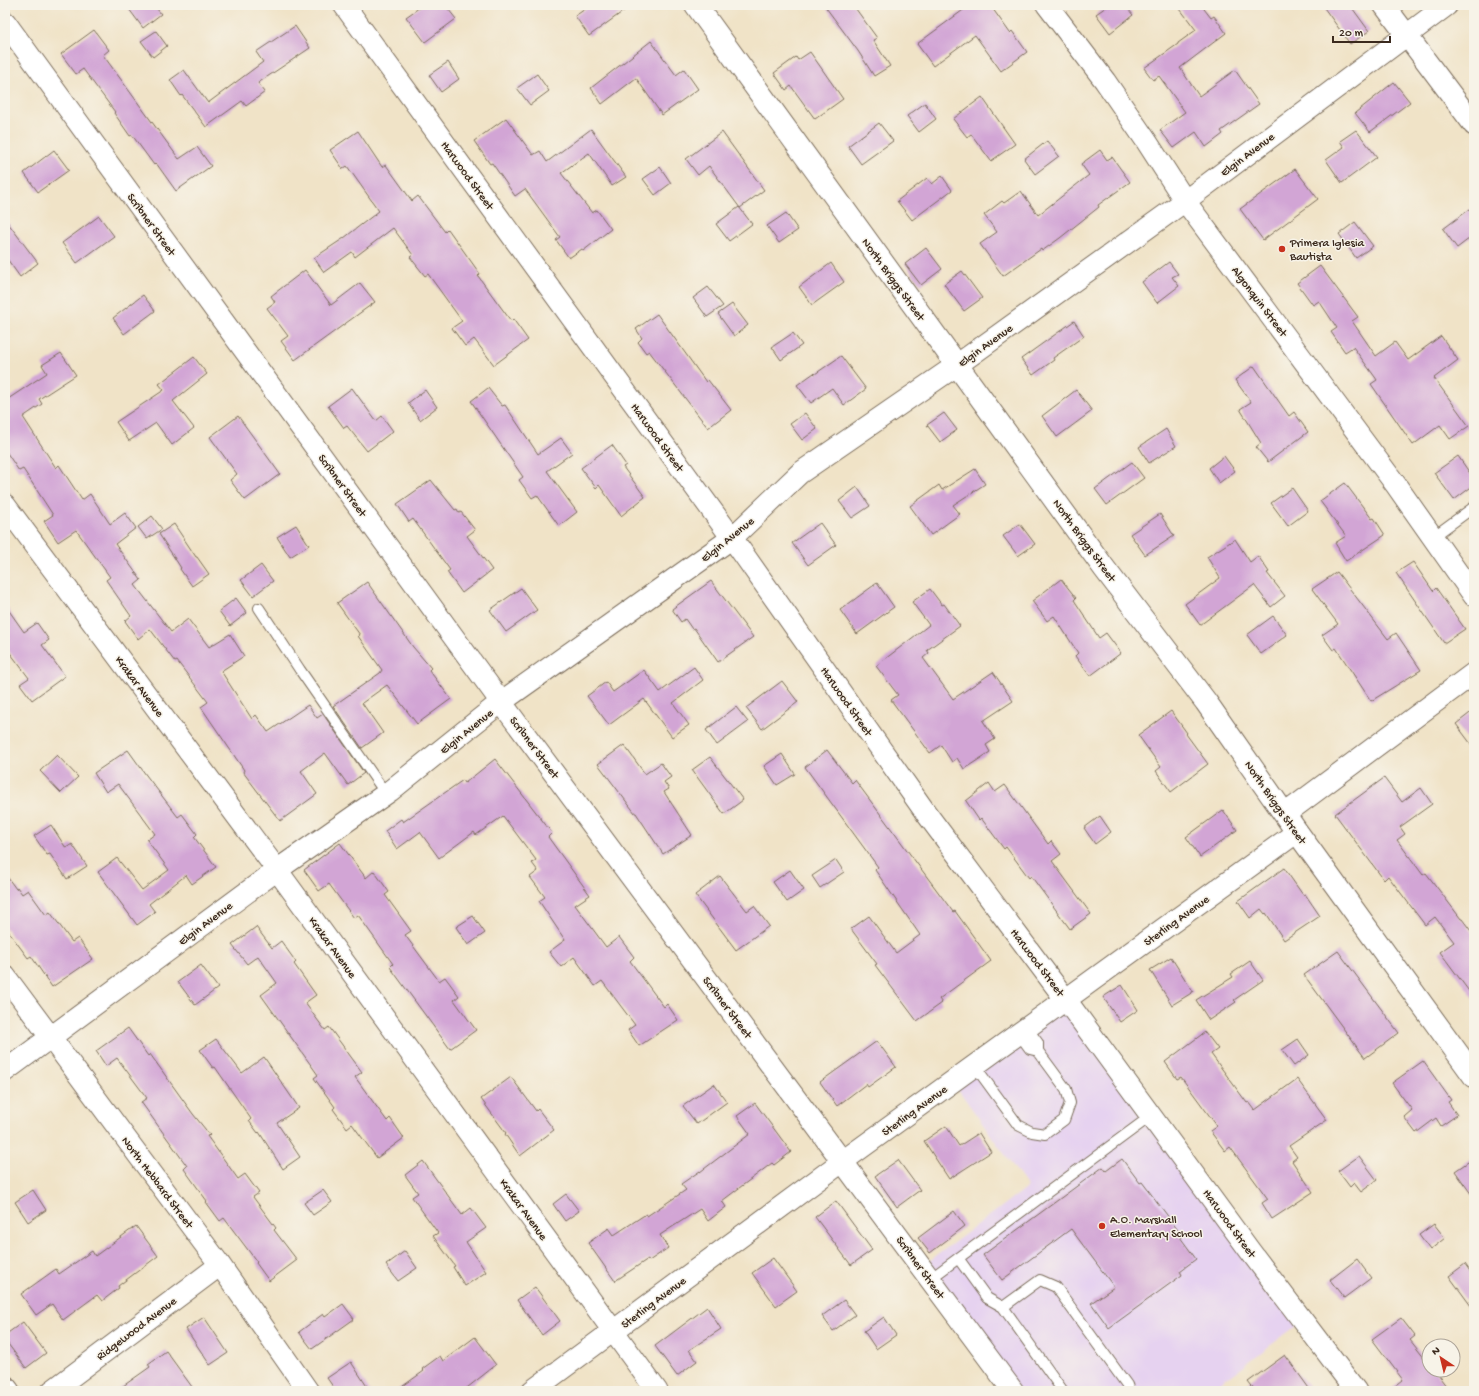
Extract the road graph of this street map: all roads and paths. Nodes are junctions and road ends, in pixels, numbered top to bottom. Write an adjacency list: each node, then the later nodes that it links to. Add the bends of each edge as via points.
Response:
1 (344, 5): 14 (street, Harwood Street)
2 (696, 5): 10 (street, North Briggs Street)
3 (1047, 5): 9 (street, Algonquin Street, via 1105,81)
4 (1384, 5): 7 (street)
5 (1447, 5): 7 (street, Elgin Avenue)
6 (5, 22): 18 (street, Scribner Street)
7 (1407, 35): 8 (street); 9 (street, Elgin Avenue)
8 (1474, 125)
9 (1185, 201): 10 (street, Elgin Avenue); 13 (street, Algonquin Street)
10 (957, 365): 14 (street, Elgin Avenue, via 800,474); 20 (street, North Briggs Street, via 1104,568 1206,702)
11 (5, 505): 22 (street, Krakar Avenue)
12 (1474, 507): 13 (lane)
13 (1433, 537): 15 (street, Algonquin Street)
14 (732, 538): 18 (street, Elgin Avenue); 24 (street, Harwood Street, via 926,813)
15 (1474, 596)
16 (259, 608): 19 (lane)
17 (1474, 672): 20 (street)
18 (501, 702): 19 (street, Elgin Avenue); 31 (street, Scribner Street)
19 (386, 794): 22 (street, Elgin Avenue)
20 (1285, 814): 21 (street, North Briggs Street)
21 (1297, 832): 24 (street, Sterling Avenue); 29 (street, North Briggs Street)
22 (277, 870): 26 (street, Elgin Avenue); 36 (street, Krakar Avenue)
23 (5, 976): 26 (street, North Hebbard Street)
24 (1066, 1000): 25 (street, Sterling Avenue); 30 (street, Harwood Street)
25 (1023, 1031): 27 (street, Sterling Avenue); 27 (lane, via 1030,1049 1038,1051 1066,1089 1070,1103 1064,1120 1045,1134 1032,1132 1018,1125)
26 (50, 1038): 28 (street, Elgin Avenue); 33 (street, North Hebbard Street)
27 (975, 1066): 31 (street, Sterling Avenue)
28 (5, 1071)
29 (1474, 1076)
30 (1151, 1116): 32 (lane); 46 (street, Harwood Street)
31 (843, 1161): 34 (street, Scribner Street); 36 (street, Sterling Avenue)
32 (958, 1258): 34 (lane); 35 (lane, via 987,1298)
33 (220, 1265): 39 (street, Ridgewood Avenue); 40 (street, North Hebbard Street)
34 (930, 1279): 43 (street, Scribner Street)
35 (1003, 1307): 44 (lane); 45 (lane, via 1040,1280 1056,1287)
36 (614, 1332): 41 (street, Sterling Avenue); 42 (street, Krakar Avenue)
37 (5, 1386): 38 (street)
38 (9, 1391)
39 (52, 1391)
40 (308, 1391)
41 (532, 1391)
42 (657, 1391)
43 (1013, 1391)
44 (1063, 1391)
45 (1129, 1391)
46 (1356, 1391)

